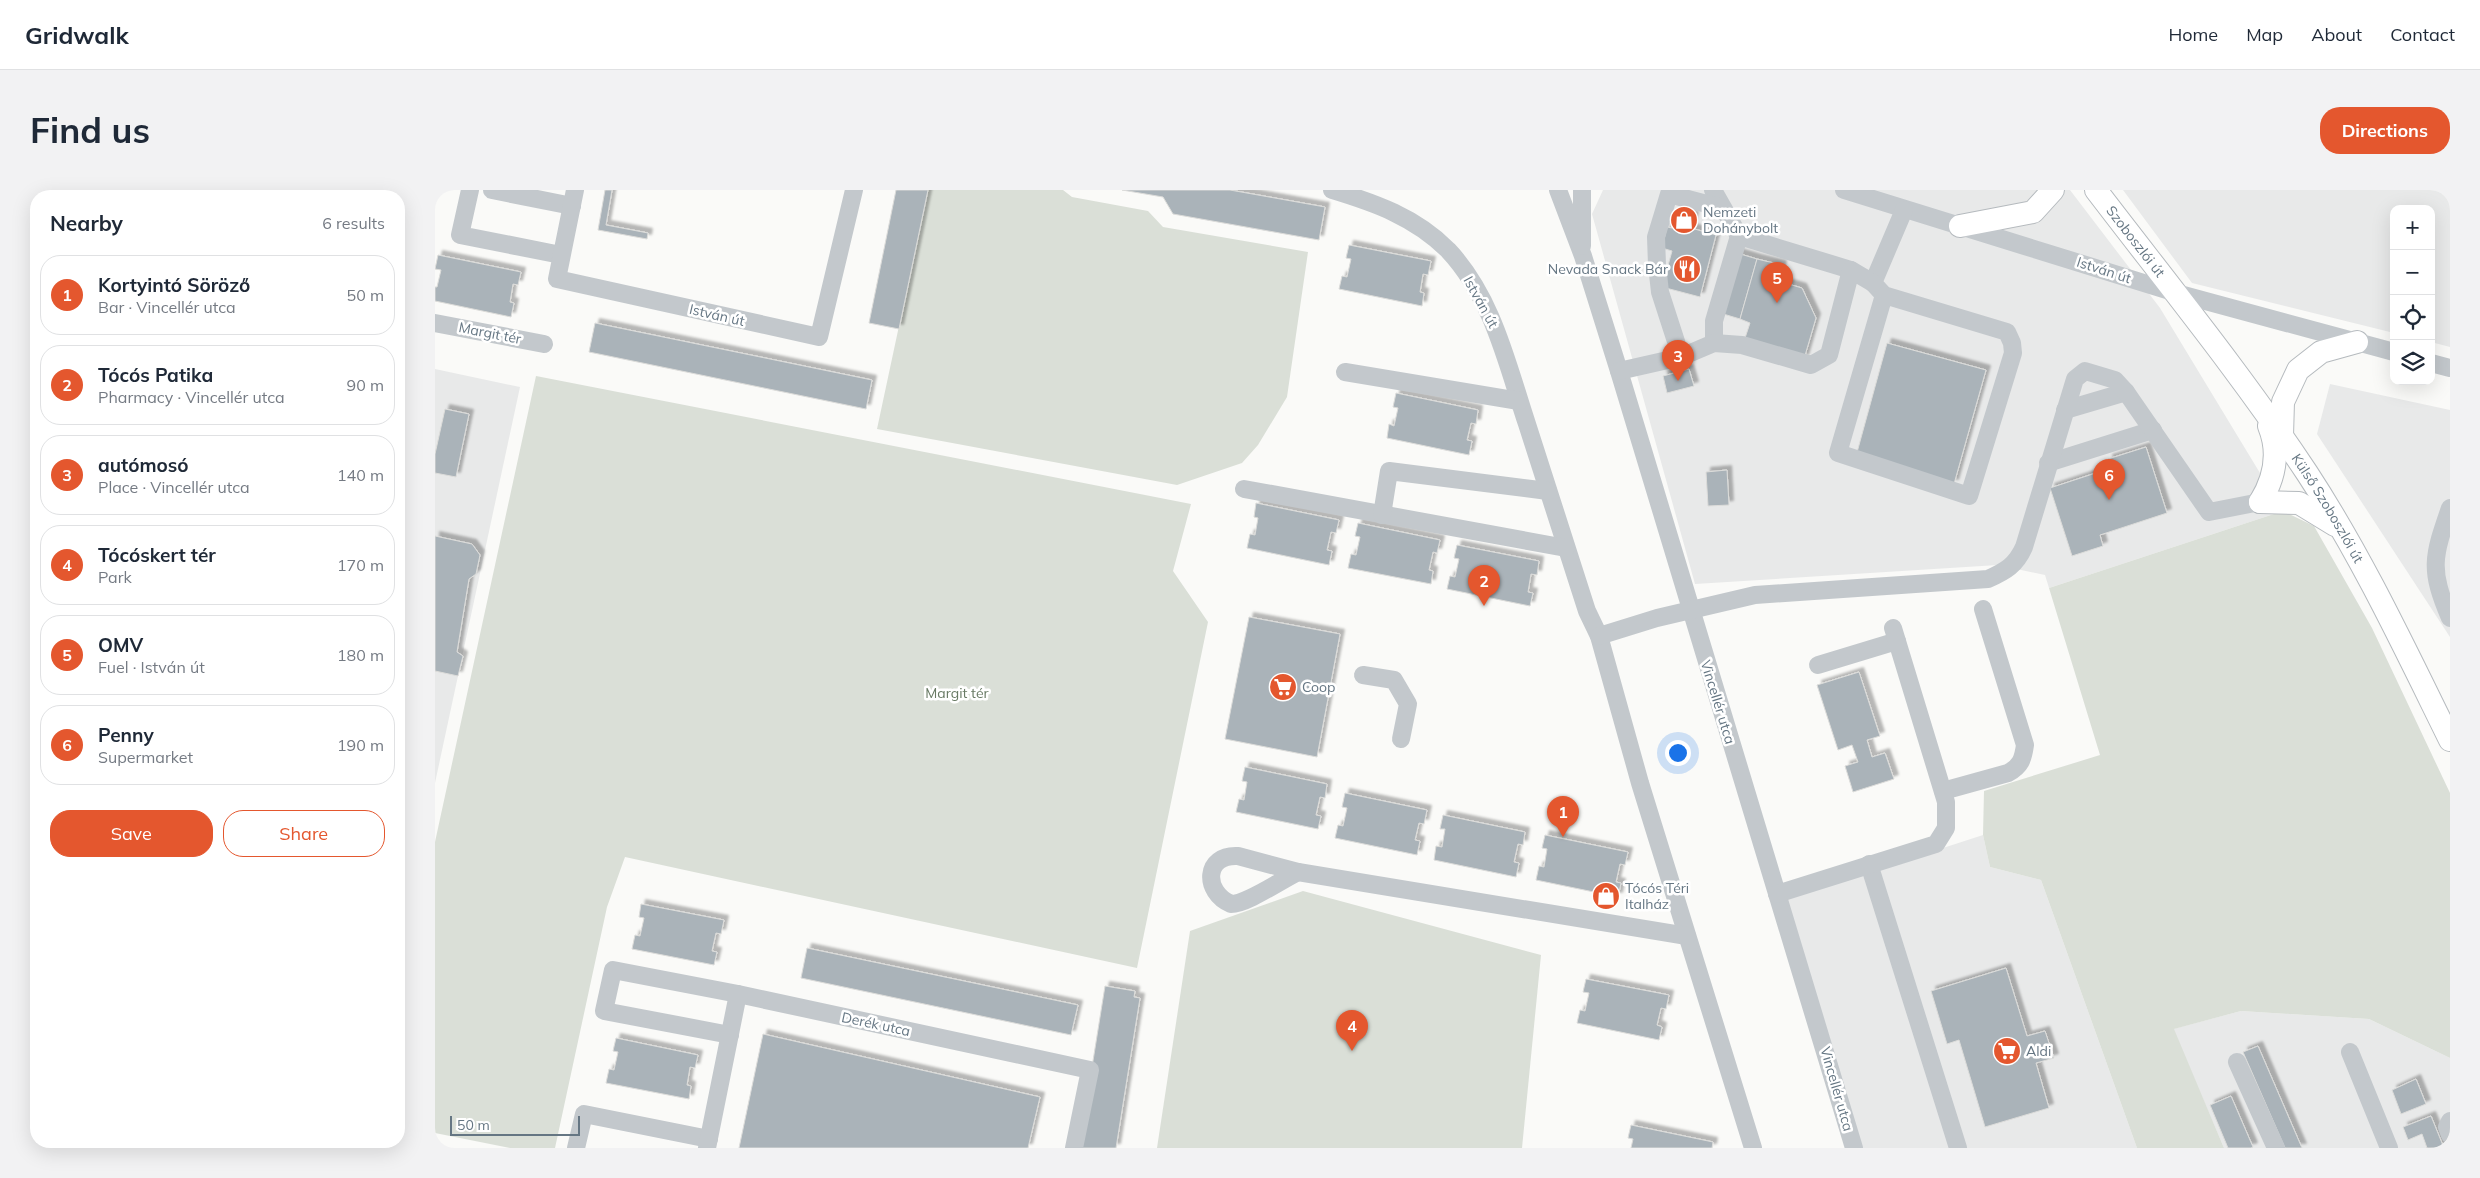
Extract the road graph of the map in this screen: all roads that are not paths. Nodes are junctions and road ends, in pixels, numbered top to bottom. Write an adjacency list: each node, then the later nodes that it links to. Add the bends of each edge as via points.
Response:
1 (470, 190): 19 (street, via 460,235)
2 (492, 190): 14 (street)
3 (854, 190): 19 (street, István út, via 819,337 557,279)
4 (1332, 190): 35 (street, István út, via 1374,203 1412,220 1448,250 1473,282 1502,340)
5 (1558, 190): 20 (street, Vincellér utca)
6 (1572, 190): 20 (street, Vincellér utca)
7 (1582, 190): 20 (street)
8 (1713, 190): 15 (street)
9 (1844, 190): 16 (street, István út)
10 (1885, 190): 16 (street)
11 (2053, 190): 17 (main road, via 2033,212)
12 (2096, 190): 23 (main road, Szoboszlói út)
13 (1662, 192): 15 (street); 29 (street, via 1656,237 1660,292)
14 (573, 198): 19 (street, István út)
15 (1722, 208): 18 (street)
16 (1899, 208): 17 (street, István út); 22 (street)
17 (1959, 226): 23 (street, István út)
18 (1739, 236): 21 (street); 27 (street, via 1714,321)
19 (561, 255)
20 (1583, 256): 33 (street, Vincellér utca)
21 (1851, 270): 22 (street); 27 (street, via 1829,354 1811,365 1742,345)
22 (1879, 289): 22 (street, via 2007,332 2012,343 2013,353 1969,496 1837,453)
23 (2177, 294): 25 (street, István út); 36 (main road, Külső Szoboszlói út)
24 (435, 323): 26 (street, Margit tér)
25 (2357, 342): 28 (street, István út); 39 (main road, via 2321,352 2298,370 2283,402)
26 (544, 344)
27 (1714, 344): 29 (street)
28 (2390, 351)
29 (1681, 357): 33 (street)
30 (2435, 364): 31 (street)
31 (2450, 368)
32 (1345, 372): 35 (street)
33 (1619, 372): 49 (street, Vincellér utca)
34 (2126, 392): 37 (street); 37 (street, via 2115,380 2085,371 2075,379); 38 (street)
35 (1519, 401): 42 (street)
36 (2261, 409): 39 (main road, Külső Szoboszlói út); 43 (main road, via 2274,438 2275,455 2273,476)
37 (2065, 410): 40 (street)
38 (2153, 430): 40 (street); 43 (street, via 2209,512)
39 (2282, 436): 46 (main road, Külső Szoboszlói út)
40 (2048, 463): 49 (street, via 2025,547 2018,561 2007,571 1988,579 1755,595)
41 (1244, 489): 45 (street)
42 (1548, 491): 45 (street, via 1389,471); 47 (street)
43 (2259, 502): 46 (main road, via 2299,503 2325,517)
44 (2450, 508): 50 (street, via 2435,551 2437,587)
45 (1382, 515): 47 (street)
46 (2343, 532): 55 (main road, Külső Szoboszlói út)
47 (1567, 548): 51 (street, via 1587,612)
48 (1983, 608): 56 (street, via 2025,745 2023,760 2008,773)
49 (1690, 609): 51 (street); 59 (street, Vincellér utca)
50 (2450, 618)
51 (1599, 636): 60 (street)
52 (1818, 665): 56 (street, via 1895,634)
53 (1363, 675): 54 (street, via 1394,680 1408,704)
54 (1401, 739)
55 (2450, 740)
56 (1943, 791): 57 (street, via 1947,821 1936,844)
57 (1869, 864): 59 (street); 72 (street)
58 (1298, 872): 60 (street)
59 (1777, 894): 71 (street, Vincellér utca)
60 (1687, 936): 70 (street)
61 (738, 994): 62 (street); 62 (street, via 613,970 604,1011); 69 (street, Derék utca, via 1090,1070)
62 (730, 1035): 67 (street)
63 (2350, 1052): 74 (street)
64 (2237, 1062): 73 (street)
65 (2450, 1121): 66 (street, via 2447,1127)
66 (2450, 1135)
67 (708, 1143): 68 (street, via 584,1114)
68 (576, 1148)
69 (1075, 1148)
70 (1753, 1148)
71 (1854, 1148)
72 (1959, 1148)
73 (2276, 1148)
74 (2389, 1148)

